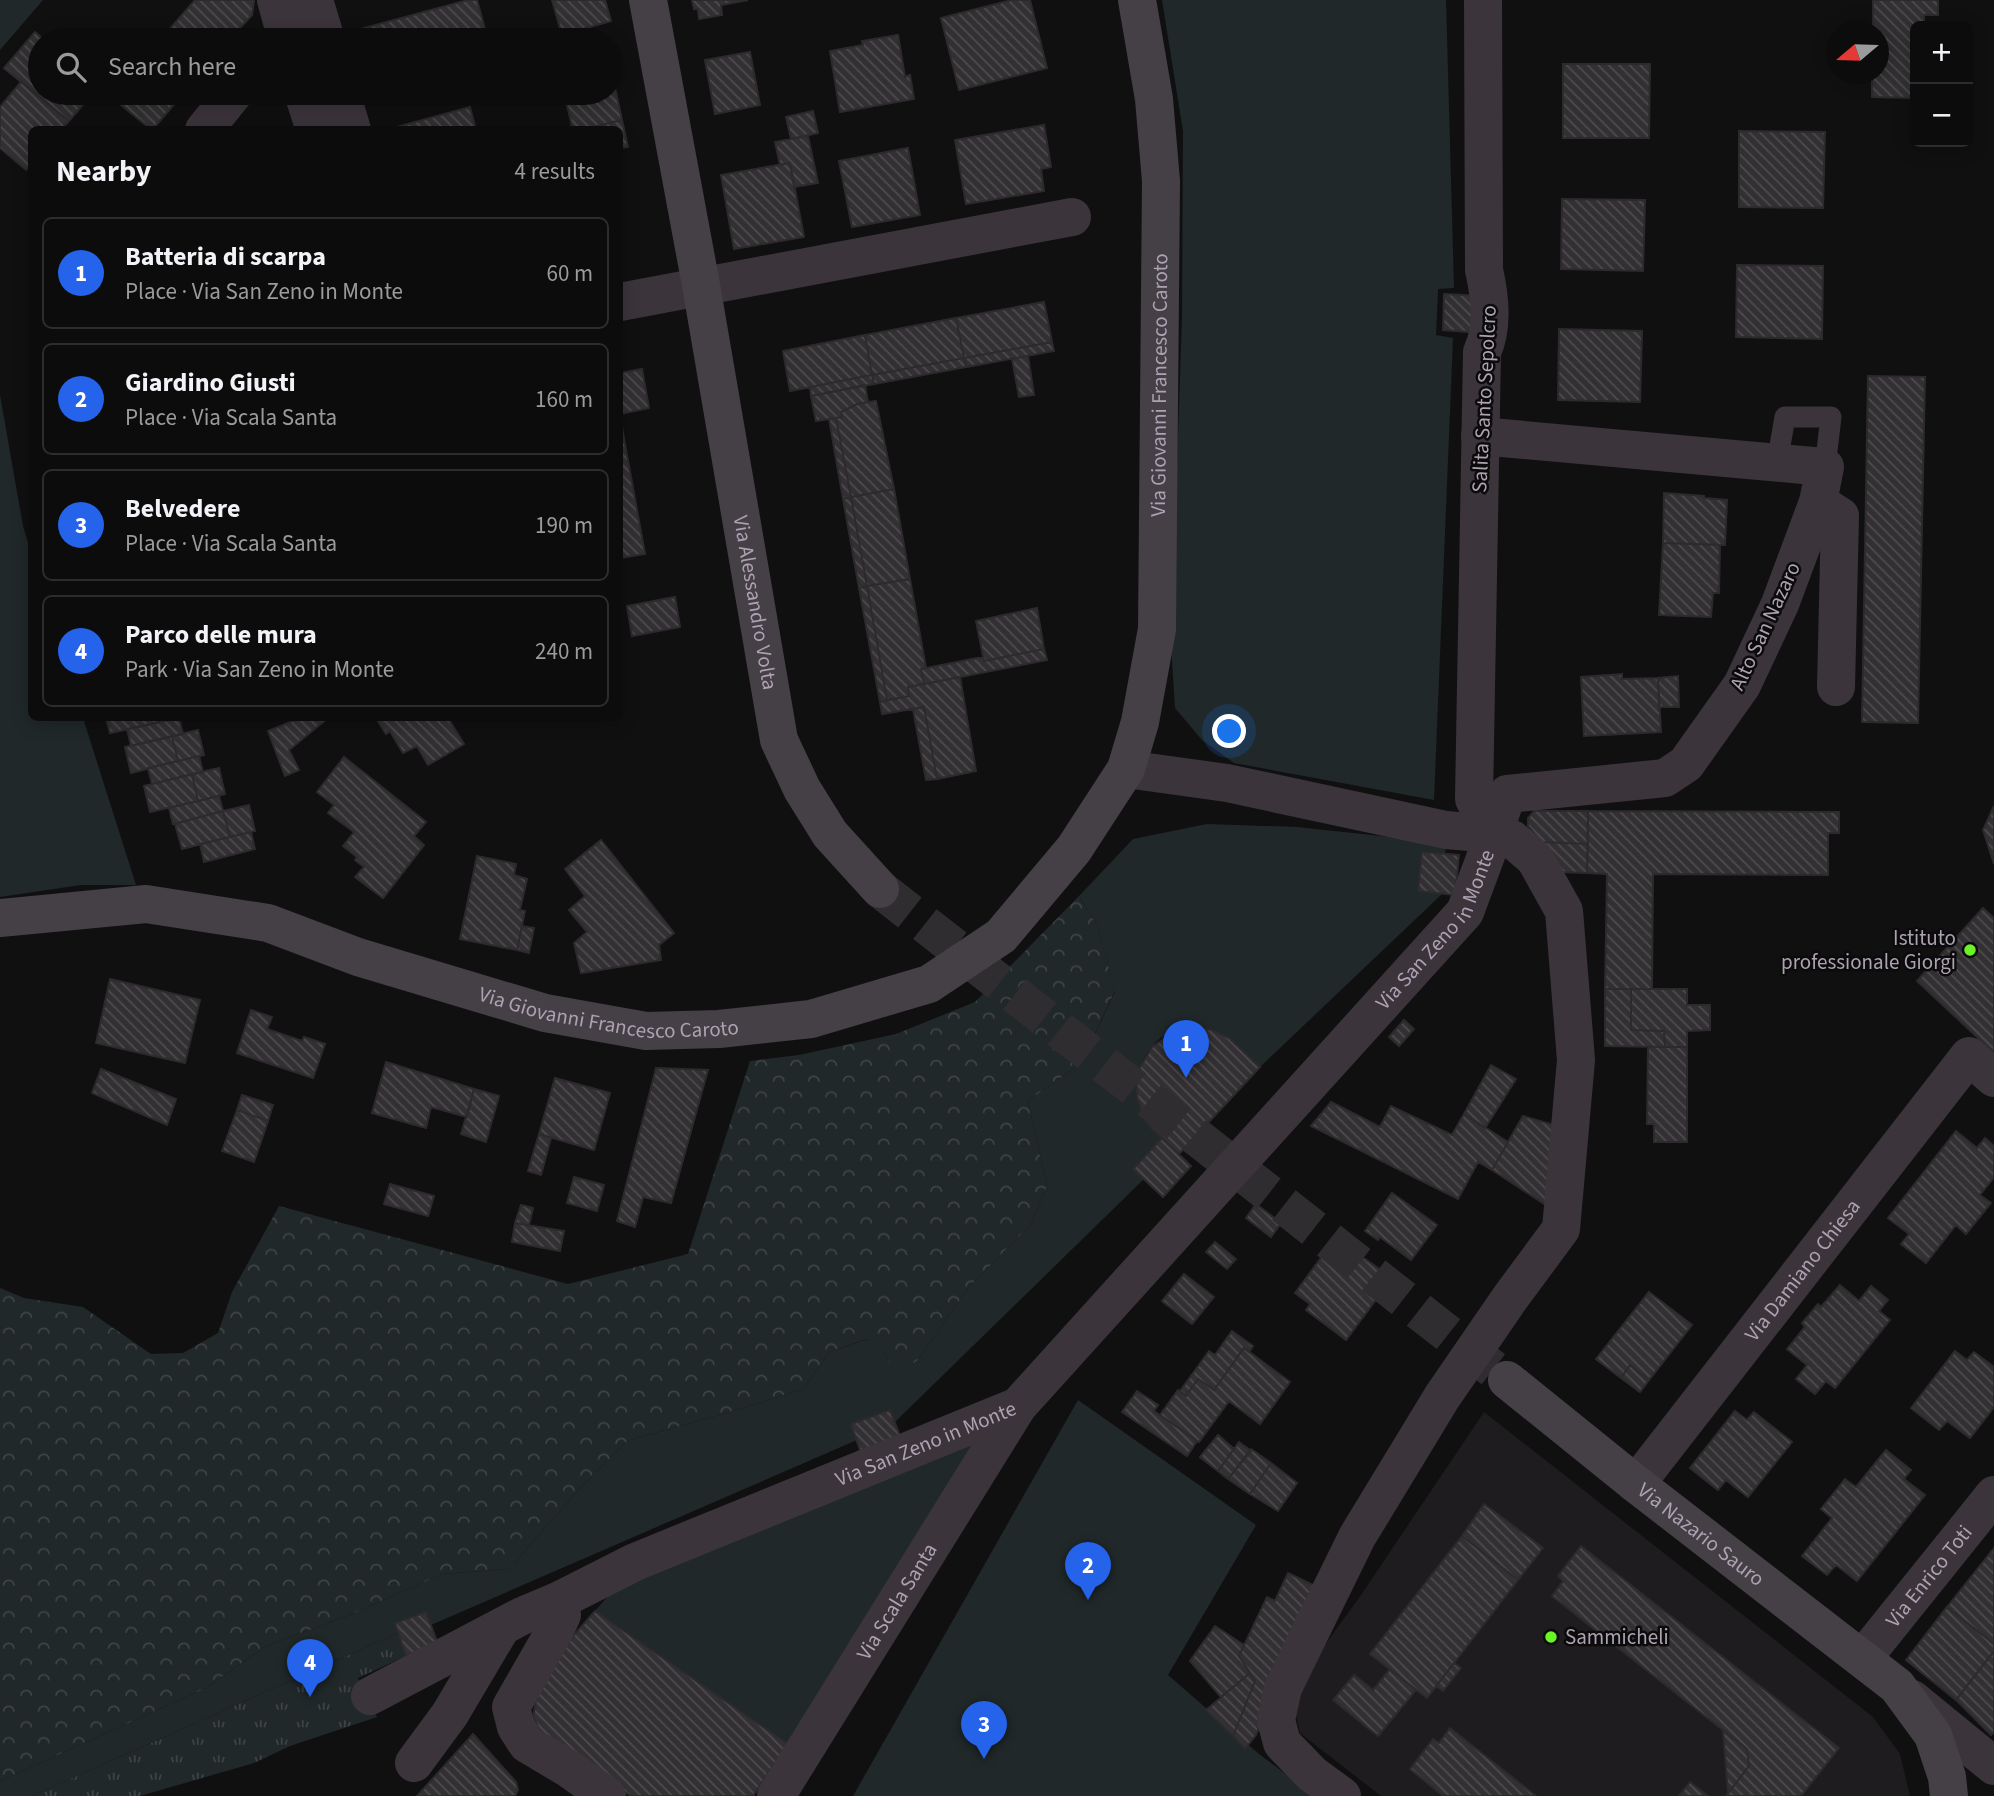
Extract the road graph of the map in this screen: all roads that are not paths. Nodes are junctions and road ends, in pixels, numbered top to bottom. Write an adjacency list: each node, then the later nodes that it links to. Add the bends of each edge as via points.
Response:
1 (314, 0): 5 (street)
2 (648, 0): 13 (street, Via Alessandro Volta)
3 (1137, 0): 19 (street, Via Giovanni Francesco Caroto, via 1154,99 1161,181 1160,443 1157,629 1140,722)
4 (1483, 0): 15 (street, Salita Santo Sepolcro, via 1489,337 1482,352)
5 (322, 28)
6 (224, 105): 9 (street)
7 (307, 105): 10 (street)
8 (345, 105): 11 (street)
9 (207, 126)
10 (314, 126)
11 (351, 126)
12 (1072, 217): 13 (street)
13 (701, 285): 14 (street); 21 (street, Via Alessandro Volta, via 779,740 830,834)
14 (623, 301)
15 (1480, 436): 16 (street); 20 (street, Salita Santo Sepolcro, via 1474,799)
16 (1777, 463): 17 (street); 17 (lane, via 1785,417 1831,417)
17 (1821, 485): 18 (street, via 1840,516); 20 (street, Alto San Nazaro, via 1780,604 1742,685 1686,764 1665,778 1507,794)
18 (1836, 687)
19 (1126, 769): 20 (street, via 1227,783 1446,830); 22 (street, Via Giovanni Francesco Caroto, via 1074,849 1001,936 929,984 811,1019 646,1031 545,1013 358,957 268,923 146,904)
20 (1494, 834): 25 (street, Via San Zeno in Monte, via 1465,912); 37 (street, Via San Zeno in Monte, via 1512,839 1535,859 1564,911 1576,1060 1561,1229 1442,1397 1357,1537 1283,1688 1276,1720 1282,1744)
21 (880, 889)
22 (0, 918)
23 (1981, 1067): 26 (street, Via Damiano Chiesa)
24 (1507, 1380): 26 (street, Via Nazario Sauro)
25 (1018, 1406): 28 (street, Via San Zeno in Monte, via 635,1562); 36 (street, Via Scala Santa)
26 (1636, 1484): 30 (street, Via Nazario Sauro)
27 (1994, 1495): 30 (street, Via Enrico Toti)
28 (561, 1600): 29 (street, Via San Zeno in Monte); 35 (street, via 562,1615 555,1630 511,1707 527,1744)
29 (501, 1628): 32 (street, Via San Zeno in Monte); 33 (street, via 450,1714)
30 (1863, 1658): 31 (street, Via Nazario Sauro)
31 (1897, 1686): 34 (street, Via Nazario Sauro); 38 (street, Via Nazario Sauro, via 1933,1735)
32 (370, 1696)
33 (414, 1763)
34 (1994, 1766)
35 (607, 1796)
36 (776, 1796)
37 (1342, 1796)
38 (1949, 1796)

